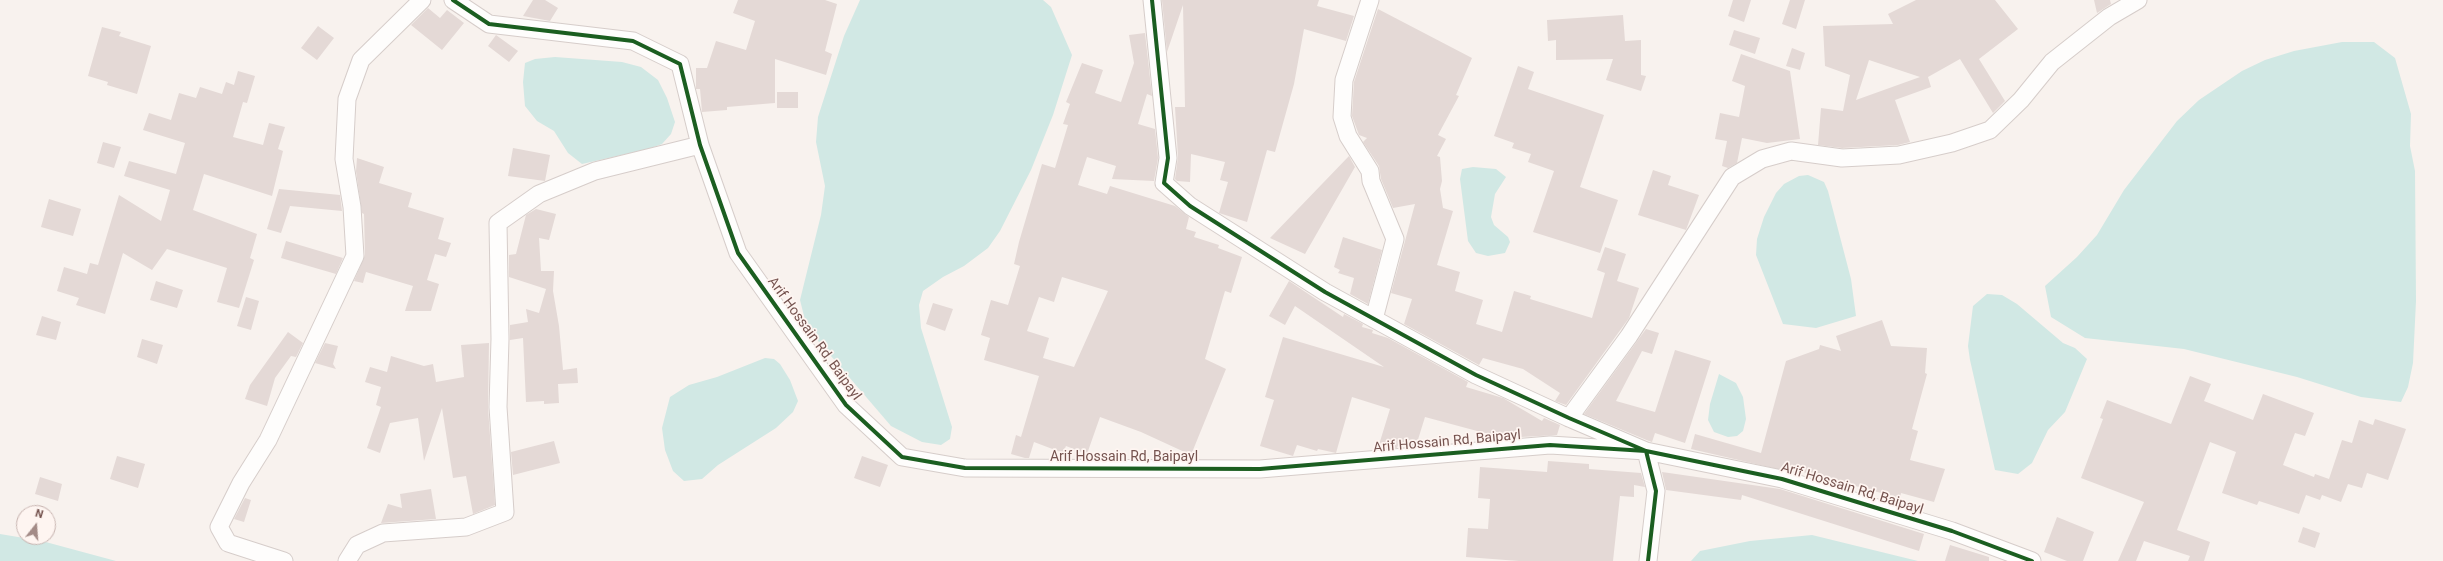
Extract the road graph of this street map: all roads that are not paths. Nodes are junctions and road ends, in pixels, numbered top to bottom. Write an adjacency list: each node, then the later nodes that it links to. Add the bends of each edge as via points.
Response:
1 (422, 0): 10 (street, via 361,60 347,99 344,159 352,207 355,256 268,440 241,483 219,527 228,543)
2 (453, 0): 6 (street, Arif Hossain Rd, Baipayl, via 490,24 633,42 680,64)
3 (1152, 0): 7 (street, via 1168,150 1164,183 1190,206 1325,292)
4 (1370, 0): 7 (street, via 1344,80 1342,117 1348,136 1370,171 1371,181 1394,239)
5 (2138, 0): 8 (street, via 2109,17 2052,62 2021,100 1990,130 1952,143 1899,155 1842,158 1791,151 1762,160 1732,177 1629,336)
6 (700, 145): 9 (street, Arif Hossain Rd, Baipayl, via 738,254 846,405 902,457 965,468 1260,469 1550,445); 11 (street, via 595,171 539,194 498,223 498,406 505,512 466,527 384,533 356,544)
7 (1374, 319): 8 (street, via 1476,375)
8 (1569, 418): 9 (street)
9 (1646, 451): 12 (street, via 1656,491); 13 (street, Arif Hossain Rd, Baipayl, via 1782,479 1952,531)
10 (284, 561)
11 (347, 561)
12 (1648, 561)
13 (2032, 561)

